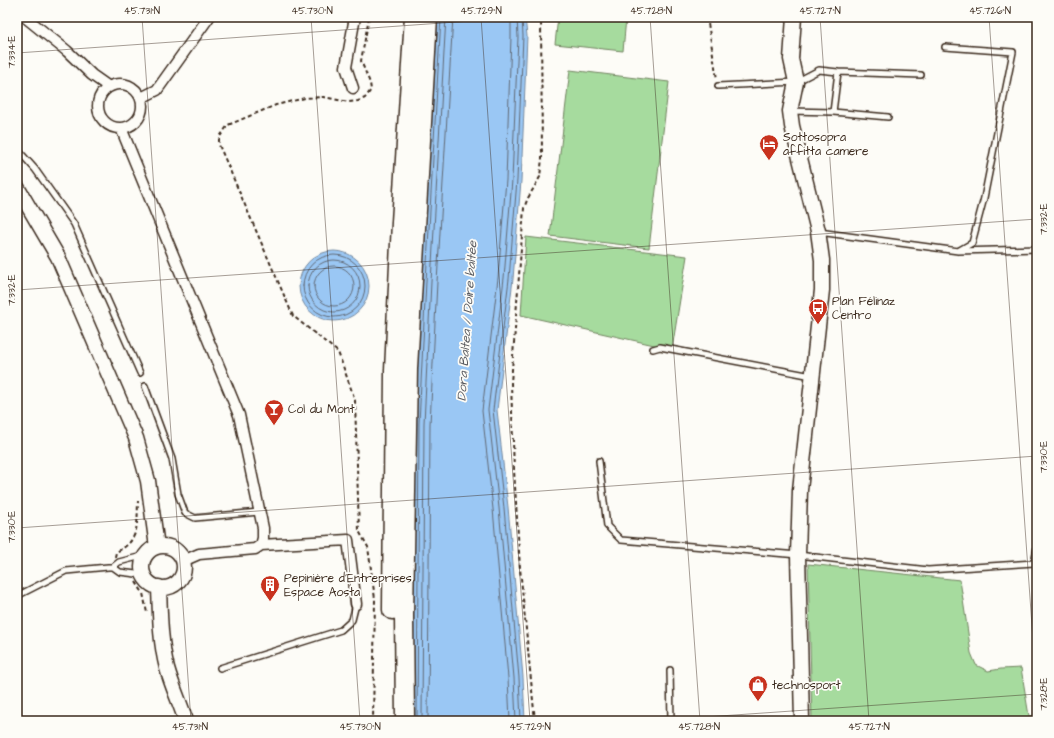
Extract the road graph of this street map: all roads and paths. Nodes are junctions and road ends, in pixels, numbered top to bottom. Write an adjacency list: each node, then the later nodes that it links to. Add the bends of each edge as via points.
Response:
1 (25, 17): 15 (street)
2 (209, 17): 17 (street, via 157,90)
3 (355, 17): 16 (street, via 346,67)
4 (369, 17): 49 (path, via 361,61 370,83 370,90 365,98 349,102 305,98 276,105 228,124 218,138 293,316 338,352 355,400 359,531 368,547 375,599)
5 (414, 17): 50 (highway, via 394,371)
6 (428, 17): 51 (highway, via 408,368)
7 (541, 17): 52 (path, via 542,158 540,177 528,198 522,222 511,383 520,568)
8 (706, 17): 14 (path)
9 (794, 17): 13 (main road, via 791,59)
10 (945, 47): 26 (lane, via 1012,52 984,198 972,243)
11 (838, 72): 12 (lane); 13 (lane, via 819,70); 19 (lane)
12 (921, 75)
13 (796, 82): 14 (lane); 18 (main road)
14 (718, 86)
15 (109, 87): 17 (street, via 116,84 131,86); 21 (street, via 100,98 99,112 108,124)
16 (353, 88)
17 (141, 98): 21 (street, via 142,112 139,118)
18 (790, 111): 19 (lane); 24 (main road)
19 (833, 112): 20 (lane)
20 (888, 117)
21 (121, 128): 32 (street, via 240,415)
22 (17, 149): 28 (lane, via 35,169 74,224)
23 (17, 187): 36 (main road, via 58,257 136,438 148,481)
24 (818, 231): 26 (lane); 29 (main road, via 822,260 822,290)
25 (1037, 249): 26 (lane)
26 (958, 251)
27 (653, 349): 29 (lane, via 660,347)
28 (140, 374)
29 (813, 376): 37 (main road, via 800,490)
30 (145, 386): 32 (lane, via 172,459 178,494 185,513 195,518)
31 (599, 461): 37 (lane, via 606,526 621,540)
32 (260, 512): 34 (street, via 263,528)
33 (137, 517): 40 (path, via 135,537 127,546 116,552)
34 (261, 544): 38 (street, via 255,548 199,554); 44 (street, via 348,540)
35 (1037, 547): 39 (lane)
36 (151, 551): 38 (main road, via 163,546 170,547 181,555); 40 (lane); 41 (main road, via 143,561 143,568)
37 (798, 555): 39 (lane, via 928,570); 54 (main road)
38 (183, 561): 42 (main road, via 183,573 176,584)
39 (1036, 563)
40 (114, 566): 41 (lane, via 120,572); 43 (lane, via 66,571)
41 (138, 577): 42 (main road); 45 (path)
42 (159, 587): 48 (main road, via 163,649)
43 (17, 596)
44 (356, 604): 46 (lane, via 352,620 341,630)
45 (148, 616)
46 (220, 668)
47 (670, 670): 53 (lane)
48 (186, 721)
49 (373, 721)
50 (392, 721)
51 (404, 721)
52 (535, 721)
53 (671, 721)
54 (802, 721)

